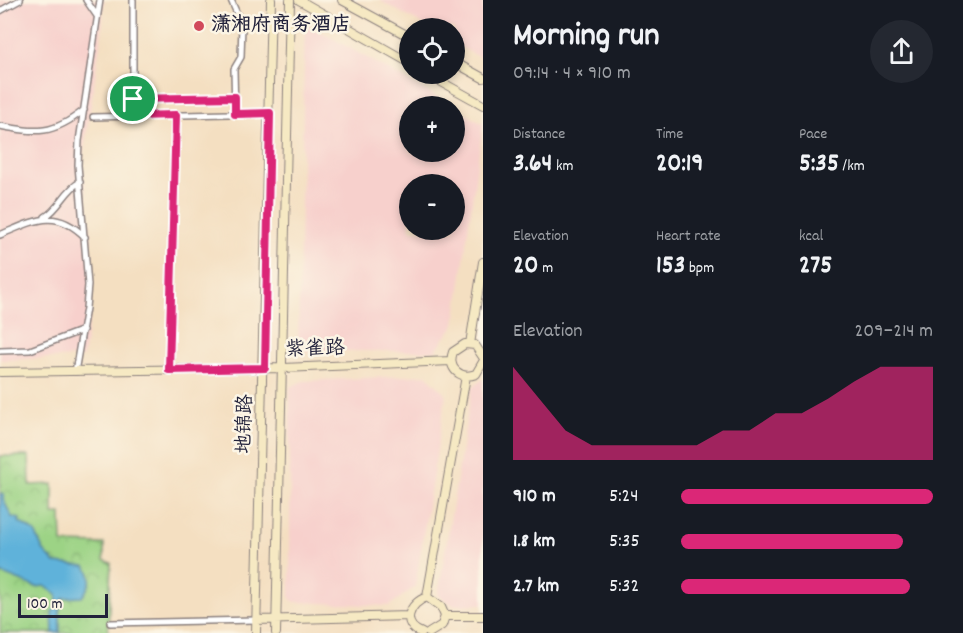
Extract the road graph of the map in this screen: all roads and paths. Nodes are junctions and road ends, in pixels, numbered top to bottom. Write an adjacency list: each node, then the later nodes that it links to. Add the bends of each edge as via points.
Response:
1 (20, 0): 10 (street)
2 (86, 0): 11 (street)
3 (99, 0): 11 (street)
4 (134, 0): 18 (street)
5 (231, 0): 17 (street, via 242,25 241,57 234,69)
6 (271, 0): 21 (street, 地锦路)
7 (290, 0): 39 (street, 地锦路)
8 (299, 0): 13 (street)
9 (342, 0): 12 (street)
10 (0, 11)
11 (98, 18): 20 (street)
12 (399, 31)
13 (399, 57)
14 (465, 68): 15 (street)
15 (483, 78)
16 (445, 84): 19 (street)
17 (235, 97): 18 (street); 22 (street)
18 (133, 99): 24 (street)
19 (483, 105)
20 (84, 110): 26 (street, via 48,131); 27 (street, via 79,141)
21 (270, 113): 22 (street); 38 (street, 地锦路)
22 (235, 114): 23 (street)
23 (176, 115): 24 (street); 40 (street)
24 (133, 116): 25 (street)
25 (93, 117)
26 (0, 126)
27 (80, 182): 28 (street, via 72,186 61,205); 30 (street)
28 (41, 220): 29 (street); 30 (street, via 67,222)
29 (0, 236)
30 (85, 237): 32 (street, via 88,285)
31 (483, 262): 33 (street)
32 (82, 330): 34 (street, via 30,350); 42 (street)
33 (470, 344): 35 (street); 36 (street, via 456,348)
34 (0, 351)
35 (483, 357)
36 (451, 361): 39 (street, 紫雀路); 43 (street, via 456,371)
37 (483, 362): 43 (street, via 476,374)
38 (265, 368): 39 (street, 紫雀路); 40 (street, 紫雀路); 48 (street, 地锦路)
39 (283, 368): 49 (street, 地锦路)
40 (169, 370): 42 (street, 紫雀路)
41 (0, 372): 42 (street, 紫雀路)
42 (75, 372)
43 (466, 376): 44 (street)
44 (427, 597): 45 (street, via 418,600); 46 (street, via 441,607)
45 (408, 616): 49 (street); 53 (street, via 410,625)
46 (445, 616): 47 (street); 54 (street, via 442,625)
47 (483, 616)
48 (256, 620): 49 (street); 50 (street); 51 (street, 地锦路)
49 (276, 620): 52 (street, 地锦路)
50 (110, 623)
51 (256, 633)
52 (276, 633)
53 (422, 633)
54 (429, 633)

